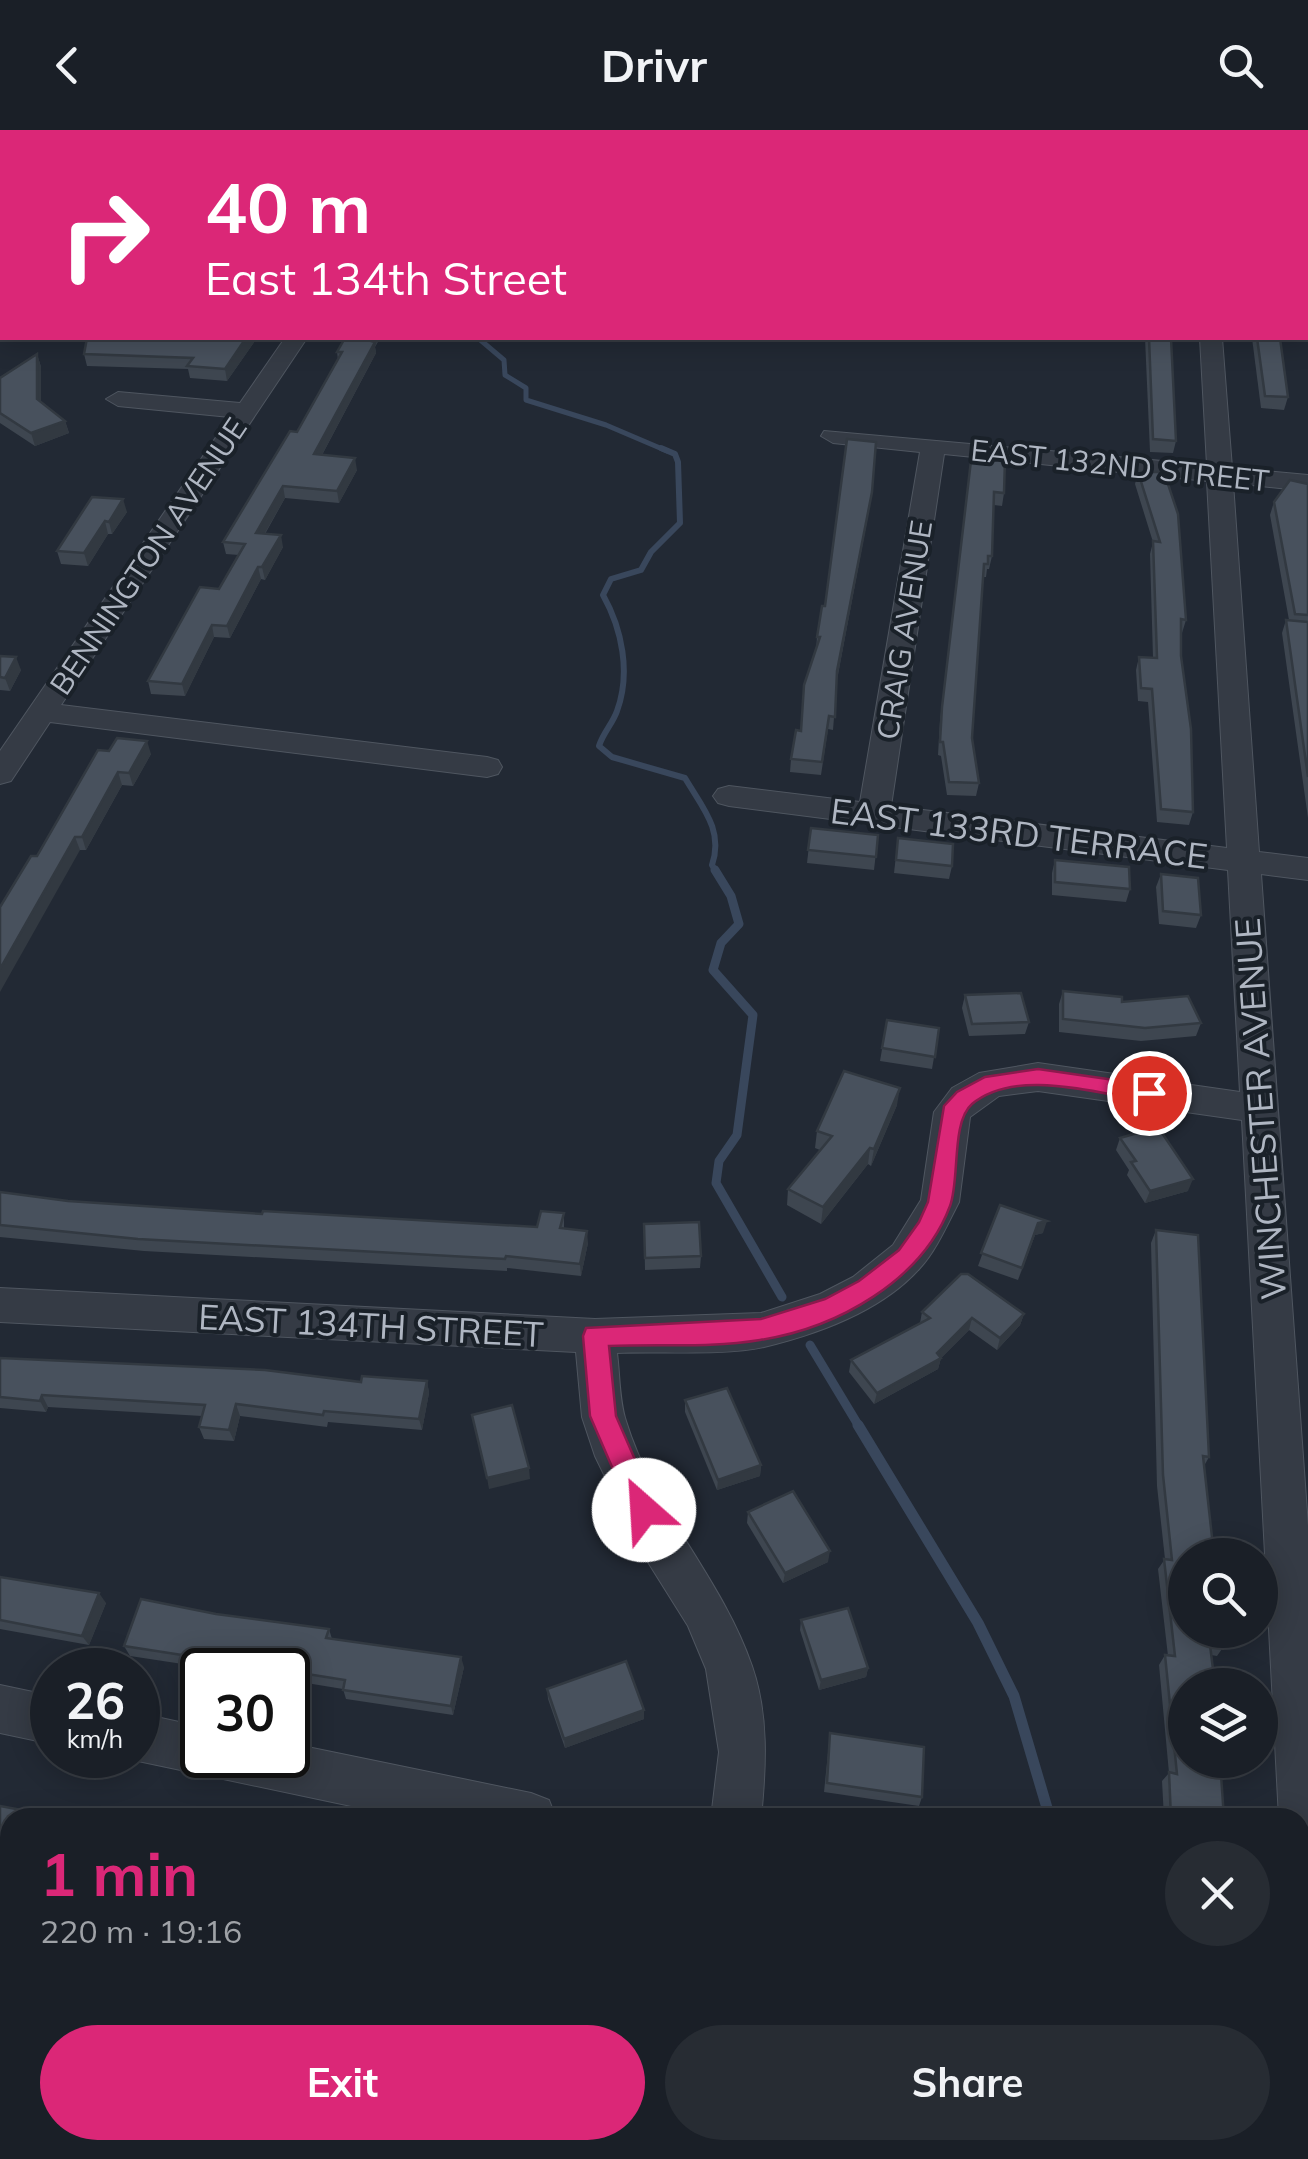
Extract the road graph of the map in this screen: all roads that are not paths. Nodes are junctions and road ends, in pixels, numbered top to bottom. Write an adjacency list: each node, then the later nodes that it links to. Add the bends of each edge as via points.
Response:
1 (295, 340): 4 (street, BENNINGTON AVENUE)
2 (1211, 340): 7 (street, WINCHESTER AVENUE)
3 (118, 399): 4 (street)
4 (245, 411): 9 (street, BENNINGTON AVENUE)
5 (832, 436): 6 (street, EAST 132ND STREET)
6 (933, 446): 7 (street, EAST 132ND STREET); 14 (street, CRAIG AVENUE)
7 (1220, 475): 8 (street, EAST 132ND STREET); 15 (street, WINCHESTER AVENUE)
8 (1308, 484)
9 (42, 712): 10 (street, BENNINGTON AVENUE); 11 (street)
10 (10, 743): 12 (street, BENNINGTON AVENUE)
11 (488, 766)
12 (0, 774)
13 (729, 796): 14 (street, EAST 133RD TERRACE)
14 (874, 814): 15 (street, EAST 133RD TERRACE)
15 (1244, 861): 16 (street, EAST 133RD TERRACE); 17 (street, WINCHESTER AVENUE)
16 (1308, 869)
17 (1260, 1108): 19 (street, EAST 134TH STREET, via 1038,1077 992,1083 952,1112 940,1202 928,1228 908,1256 867,1288 832,1308 761,1330); 25 (street, WINCHESTER AVENUE)
18 (0, 1306): 19 (street, EAST 134TH STREET)
19 (595, 1336): 24 (street, via 603,1416 617,1456 730,1669 744,1752)
20 (0, 1710): 21 (street)
21 (30, 1716)
22 (310, 1773): 23 (street)
23 (482, 1808)
24 (737, 1808)
25 (1303, 1808)

